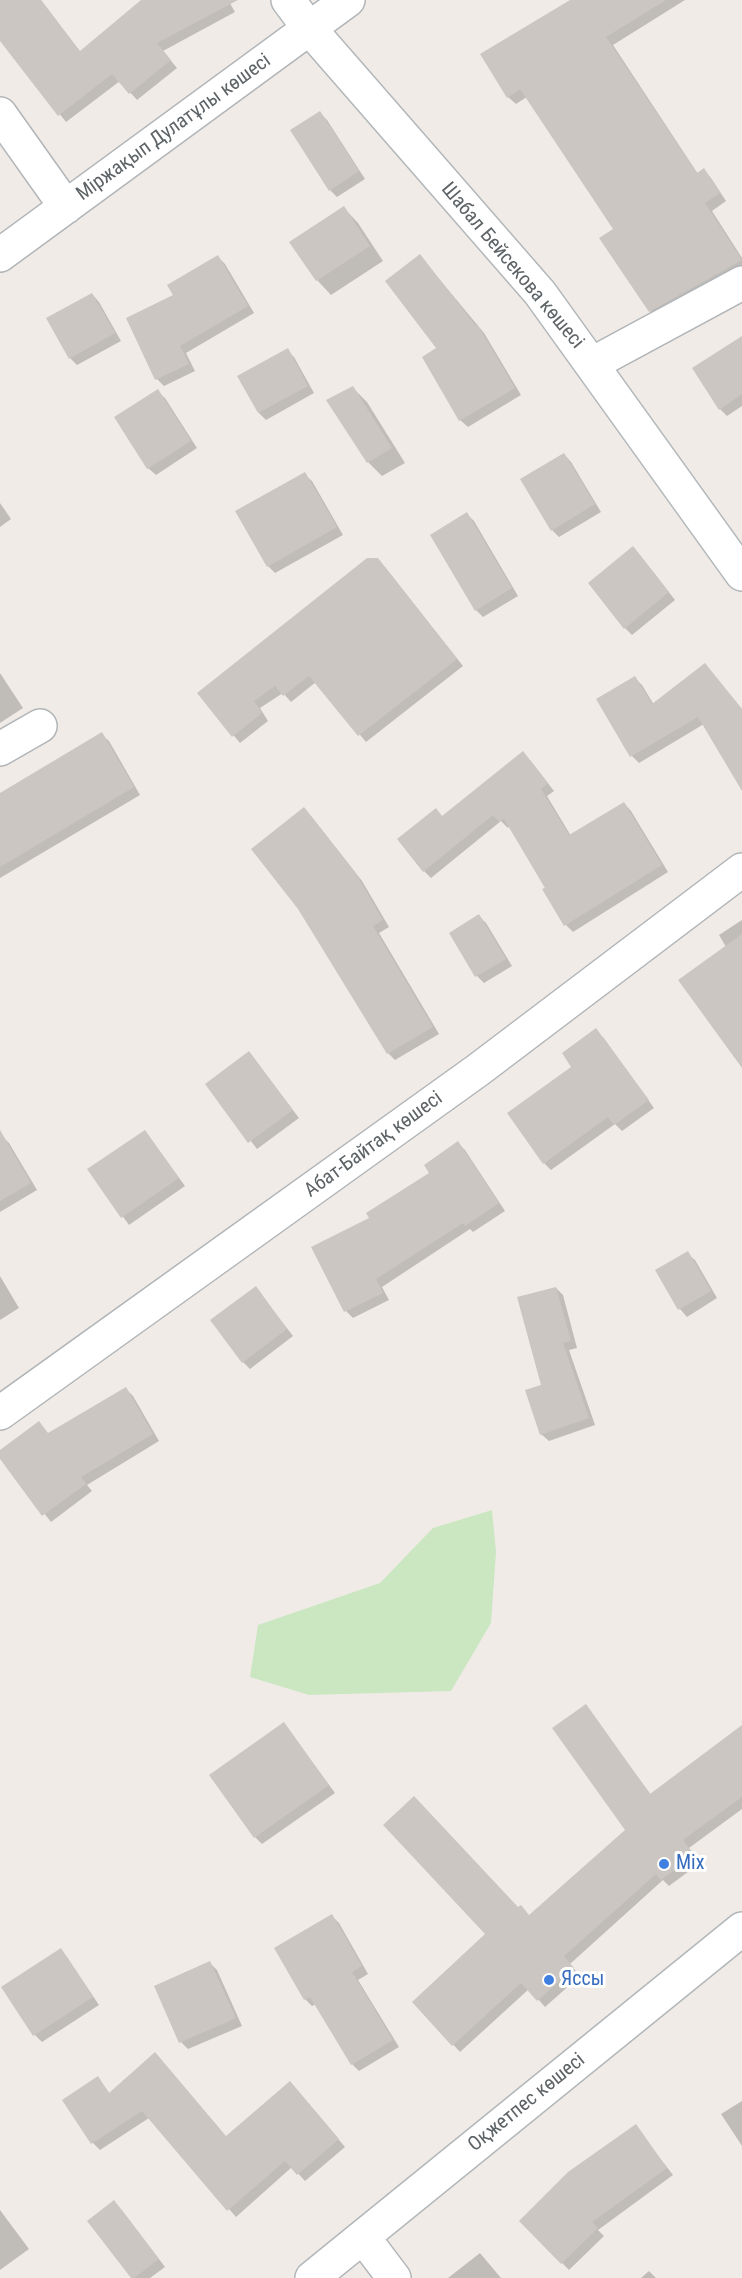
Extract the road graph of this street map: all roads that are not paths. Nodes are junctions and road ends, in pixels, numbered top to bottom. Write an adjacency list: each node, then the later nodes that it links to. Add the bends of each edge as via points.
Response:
1 (288, 0): 3 (street, Шабал Бейсекова көшесі)
2 (348, 0): 3 (street, Міржақып Дулатұлы көшесі)
3 (309, 28): 5 (street, Міржақып Дулатұлы көшесі); 8 (street, Шабал Бейсекова көшесі, via 540,293)
4 (0, 114): 5 (street)
5 (66, 207): 6 (street, Міржақып Дулатұлы көшесі)
6 (0, 255)
7 (742, 283): 8 (street)
8 (592, 364): 9 (street, Шабал Бейсекова көшесі)
9 (742, 574)
10 (40, 726): 11 (street)
11 (0, 749)
12 (742, 870): 13 (street, Абат-Байтақ көшесі, via 478,1070)
13 (0, 1413)
14 (742, 1929): 15 (street, Оқжетпес көшесі)
15 (363, 2237): 16 (street, Оқжетпес көшесі); 17 (street)
16 (312, 2278)
17 (394, 2278)

